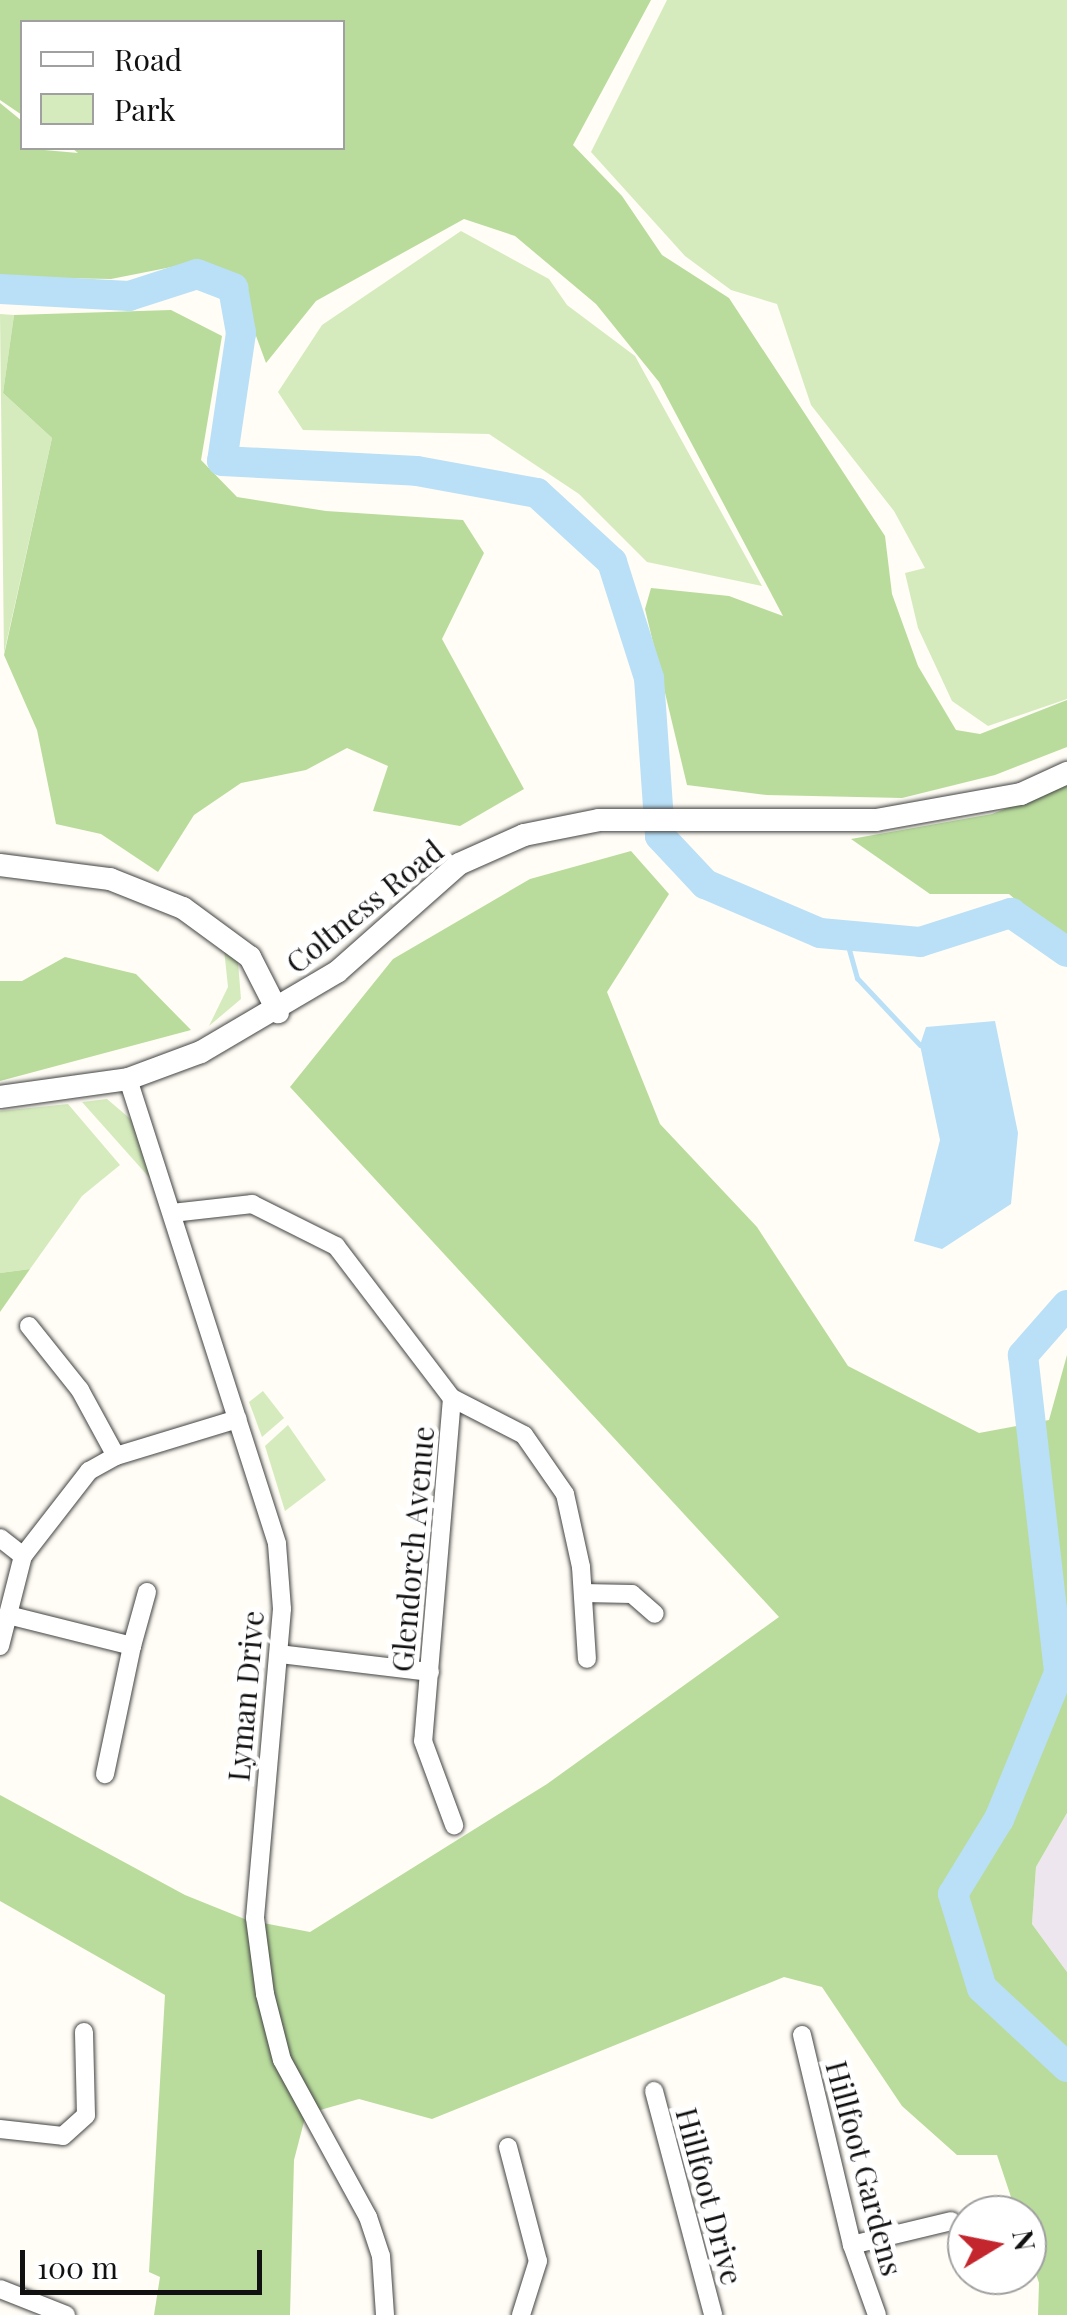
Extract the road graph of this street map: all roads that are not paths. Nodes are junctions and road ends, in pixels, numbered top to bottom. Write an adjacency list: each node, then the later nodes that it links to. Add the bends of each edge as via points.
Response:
1 (1067, 774): 3 (street, Coltness Road, via 1021,794 876,820 599,820 524,835 459,864 337,972)
2 (0, 865): 3 (street, via 110,879 182,908 250,957)
3 (278, 1012): 4 (street, Coltness Road)
4 (128, 1079): 5 (street, Coltness Road); 6 (street, Lyman Drive)
5 (0, 1098)
6 (172, 1213): 8 (street, Glendorch Avenue, via 252,1204 336,1246); 9 (street, Lyman Drive)
7 (29, 1326): 10 (street, via 80,1390)
8 (452, 1398): 14 (street, via 524,1435 565,1494); 21 (street, Glendorch Avenue)
9 (238, 1418): 10 (street); 19 (street, Lyman Drive, via 277,1544)
10 (116, 1456): 12 (street, via 74,1488)
11 (0, 1538): 12 (street)
12 (23, 1556): 16 (street)
13 (147, 1592): 18 (street)
14 (583, 1593): 15 (street, via 632,1594); 20 (street)
15 (655, 1614)
16 (8, 1615): 17 (street); 18 (street)
17 (0, 1646)
18 (132, 1646): 22 (street)
19 (279, 1654): 21 (street); 33 (street, Lyman Drive, via 256,1918 265,1994 282,2060 368,2217 381,2256)
20 (587, 1659)
21 (430, 1672): 23 (street, Glendorch Avenue, via 423,1741)
22 (105, 1774)
23 (454, 1825)
24 (84, 2032): 27 (street, via 86,2115 63,2136)
25 (802, 2035): 30 (street, Hillfoot Gardens)
26 (654, 2091): 35 (street, Hillfoot Drive)
27 (0, 2129)
28 (508, 2147): 34 (street, via 538,2260)
29 (947, 2222): 30 (street)
30 (852, 2245): 36 (street, Hillfoot Gardens)
31 (0, 2289): 32 (street)
32 (66, 2315)
33 (385, 2315)
34 (521, 2315)
35 (713, 2315)
36 (877, 2315)

